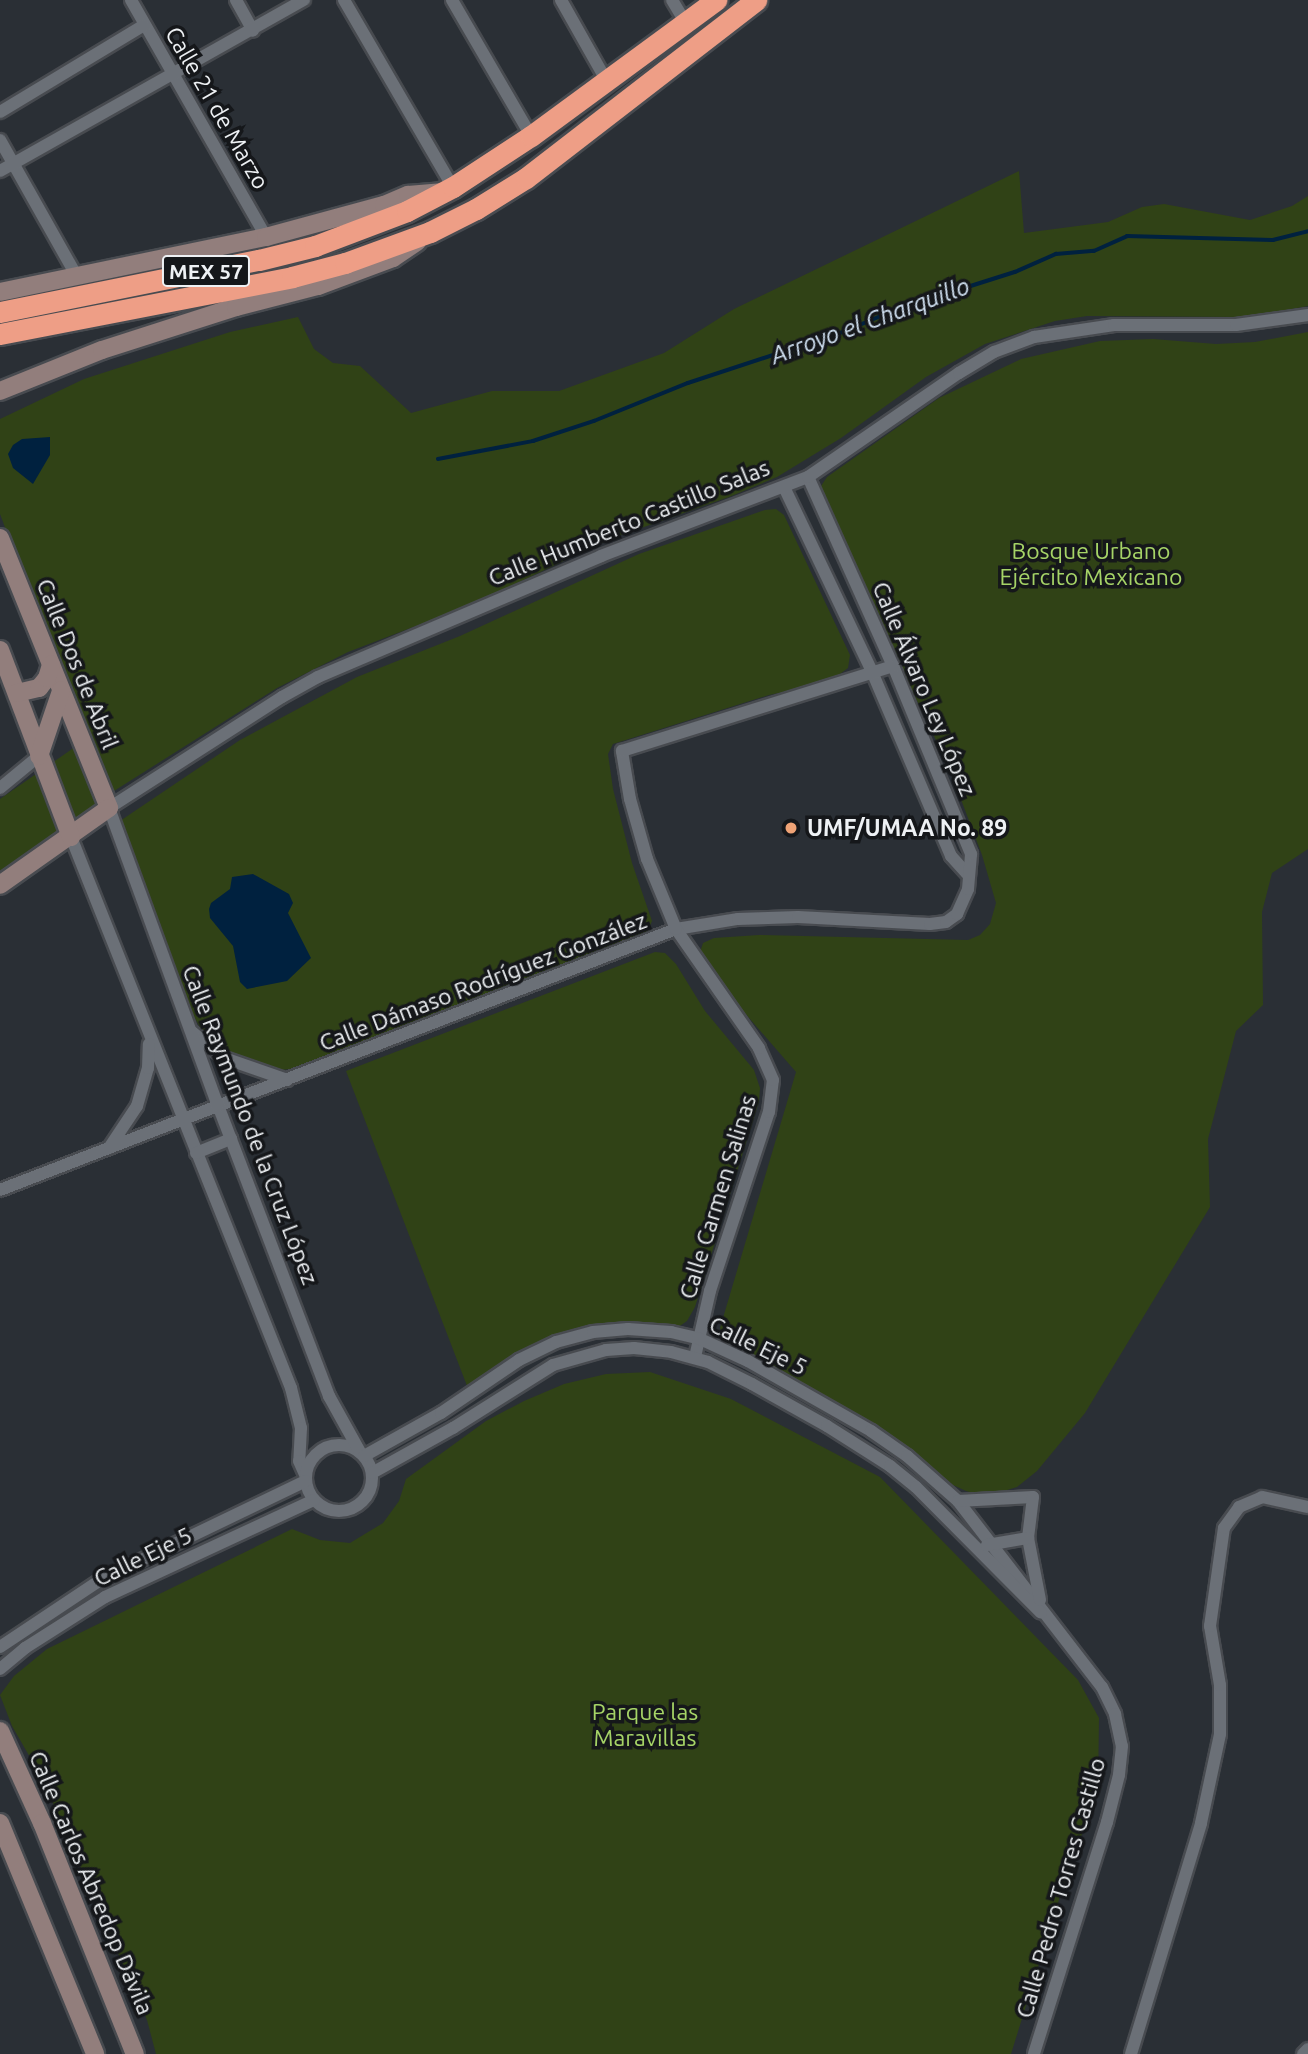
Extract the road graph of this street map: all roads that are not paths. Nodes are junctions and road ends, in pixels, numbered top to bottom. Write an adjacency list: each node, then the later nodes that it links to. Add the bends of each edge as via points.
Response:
1 (131, 0): 11 (street, Calle 21 de Marzo)
2 (236, 0): 12 (street)
3 (304, 0): 12 (street)
4 (344, 0): 20 (street)
5 (452, 0): 16 (street)
6 (561, 0): 14 (street)
7 (672, 0): 10 (street)
8 (716, 0): 10 (highway, MEX 57)
9 (756, 0): 21 (highway, MEX 57, via 526,178)
10 (686, 23): 14 (highway, MEX 57)
11 (144, 25): 13 (street, Calle 21 de Marzo); 15 (street)
12 (253, 31): 13 (street)
13 (175, 75): 18 (street); 22 (street, Calle 21 de Marzo)
14 (606, 80): 16 (highway, MEX 57)
15 (0, 112)
16 (531, 136): 20 (highway, MEX 57)
17 (0, 140): 18 (street)
18 (14, 163): 19 (street); 23 (street)
19 (0, 171)
20 (448, 189): 22 (street, via 408,195); 25 (highway, MEX 57, via 407,211 315,246)
21 (430, 232): 27 (highway, MEX 57, via 345,263 244,289); 28 (street, via 375,265 102,350)
22 (266, 237): 23 (street)
23 (76, 275): 24 (street)
24 (4, 292)
25 (0, 312)
26 (1308, 315): 31 (street, Calle Humberto Castillo Salas, via 1236,325 1114,325 1034,337 994,352 958,373)
27 (0, 334)
28 (26, 382): 29 (street); 30 (street)
29 (3, 390)
30 (0, 406)
31 (808, 477): 32 (street, Calle Humberto Castillo Salas); 36 (street, Calle Álvaro Ley López)
32 (784, 488): 37 (street, Calle Álvaro Ley López); 42 (street, Calle Humberto Castillo Salas, via 601,556 318,677)
33 (0, 538): 35 (street, Calle Dos de Abril)
34 (0, 650): 39 (street)
35 (51, 665): 38 (street, Calle Dos de Abril); 39 (street, via 39,688)
36 (893, 666): 37 (street); 44 (street, Calle Álvaro Ley López, via 971,854)
37 (873, 674): 44 (street, Calle Álvaro Ley López, via 951,856); 46 (street, Calle Carmen Salinas, via 622,751 647,859)
38 (61, 691): 40 (street); 42 (street, Calle Dos de Abril)
39 (17, 693): 40 (street)
40 (39, 756): 41 (street); 43 (street)
41 (0, 788)
42 (109, 808): 43 (street, Calle Humberto Castillo Salas); 47 (street, Calle Raymundo de la Cruz López)
43 (71, 837): 45 (street, Calle Humberto Castillo Salas); 48 (street)
44 (967, 874): 46 (street, Calle Dámaso Rodríguez González, via 965,903 946,922 798,917 738,919)
45 (0, 885)
46 (676, 929): 49 (street, Calle Dámaso Rodríguez González); 56 (street, Calle Carmen Salinas, via 759,1048 773,1080 769,1112)
47 (190, 1030): 49 (street, via 224,1058); 50 (street, Calle Raymundo de la Cruz López)
48 (150, 1040): 51 (street); 53 (street, via 144,1088 129,1121)
49 (287, 1080): 50 (street, Calle Dámaso Rodríguez González)
50 (218, 1107): 51 (street, Calle Dámaso Rodríguez González); 52 (street, Calle Raymundo de la Cruz López)
51 (185, 1121): 53 (street, Calle Dámaso Rodríguez González); 54 (street)
52 (231, 1139): 54 (street); 58 (street, Calle Raymundo de la Cruz López, via 329,1396)
53 (109, 1148): 55 (street, Calle Dámaso Rodríguez González)
54 (196, 1153): 60 (street, via 291,1388 300,1428 299,1461)
55 (0, 1189)
56 (698, 1338): 57 (street, Calle Carmen Salinas); 58 (street, Calle Eje 5, via 628,1329 556,1342); 62 (street, Calle Eje 5, via 872,1431)
57 (695, 1357): 59 (street, Calle Eje 5, via 634,1348 580,1355 553,1365); 66 (street, Calle Eje 5, via 858,1444 916,1488)
58 (362, 1454): 59 (street); 60 (street, via 341,1445 330,1446 313,1457)
59 (372, 1473): 61 (street, via 368,1494 355,1507 329,1510)
60 (306, 1479): 61 (street); 68 (street, Calle Eje 5, via 102,1579)
61 (314, 1500): 69 (street, Calle Eje 5, via 104,1597)
62 (958, 1501): 64 (street, via 1034,1497); 65 (street, Calle Eje 5)
63 (1308, 1507): 76 (street, via 1262,1497 1250,1500 1230,1516 1224,1528 1210,1626 1221,1695 1220,1734 1201,1824)
64 (1028, 1538): 65 (street); 67 (street)
65 (994, 1545): 66 (street); 67 (street, Calle Eje 5)
66 (974, 1546): 67 (street, Calle Eje 5)
67 (1038, 1606): 75 (street, Calle Pedro Torres Castillo, via 1102,1687 1115,1714 1122,1746 1107,1822)
68 (0, 1647)
69 (0, 1669)
70 (0, 1731): 74 (street, Calle Carlos Abredop Dávila)
71 (0, 1823): 73 (street)
72 (1308, 2049): 77 (street)
73 (95, 2054)
74 (135, 2054)
75 (1034, 2054)
76 (1130, 2054)
77 (1303, 2054)

